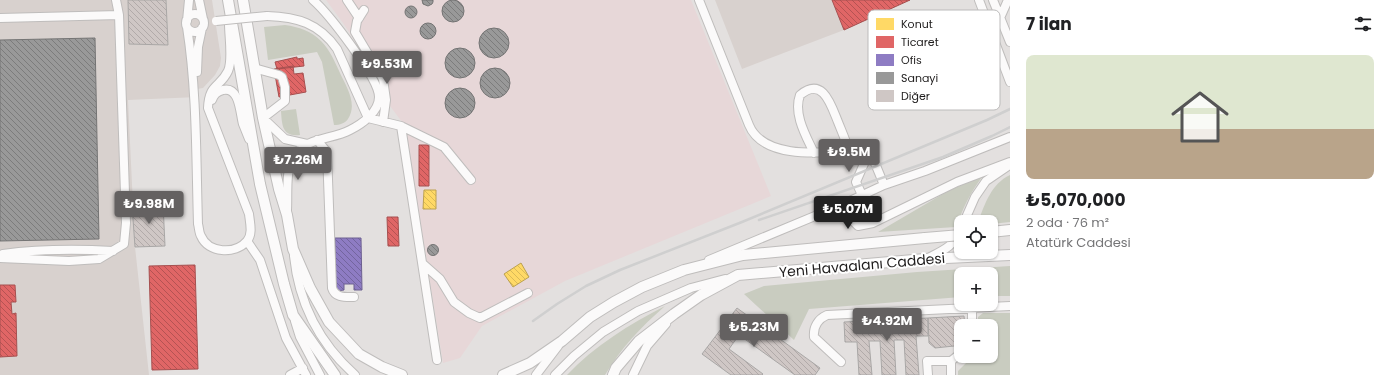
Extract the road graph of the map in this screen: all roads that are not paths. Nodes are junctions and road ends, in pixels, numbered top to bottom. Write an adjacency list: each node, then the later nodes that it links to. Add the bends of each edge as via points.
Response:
1 (116, 0): 15 (street)
2 (189, 0): 20 (street)
3 (199, 0): 19 (street)
4 (243, 0): 23 (main road)
5 (313, 0): 28 (street, via 334,23 378,89 379,97 375,109)
6 (347, 0): 17 (street)
7 (699, 0): 36 (street, via 751,130 766,143 777,148 791,152)
8 (979, 0): 13 (street)
9 (993, 0): 14 (street)
10 (1008, 0): 18 (street)
11 (228, 2): 26 (street, via 230,63 225,75 210,93); 35 (main road)
12 (364, 10): 17 (street)
13 (983, 10)
14 (997, 10)
15 (119, 15): 16 (street); 51 (street, via 126,223 124,244)
16 (0, 18)
17 (359, 18): 29 (street, via 355,28 356,35 383,79 386,100)
18 (1000, 18): 21 (street)
19 (203, 23): 20 (street, via 200,30 194,32); 20 (street, via 199,15 194,14 189,16); 25 (street); 28 (street, bridge, via 267,16 285,17 302,21 323,32 344,62)
20 (187, 24): 25 (street)
21 (1010, 42)
22 (1000, 56): 24 (street)
23 (254, 68): 27 (main road); 27 (street, via 279,75 284,82 284,101)
24 (1010, 82)
25 (193, 88): 48 (street, via 200,236 208,245 222,251 236,248)
26 (208, 108): 35 (street, via 214,94 226,90 233,92); 48 (street, via 249,214 251,229)
27 (263, 118): 33 (street, via 284,139); 43 (main road)
28 (368, 118): 29 (street); 32 (street, via 351,130)
29 (383, 122): 30 (street)
30 (401, 126): 40 (street, via 444,147); 56 (street)
31 (1010, 137): 41 (street, via 925,171)
32 (317, 140): 33 (street); 60 (street, via 327,152 332,288 337,295)
33 (307, 144): 43 (street, via 298,150 289,164)
34 (849, 151): 36 (street); 36 (street, via 830,102 825,94 812,89 800,95 798,117); 37 (street)
35 (255, 153): 65 (main road, via 260,184)
36 (814, 153)
37 (871, 153): 41 (street); 42 (street, via 856,182)
38 (1010, 162): 42 (street, via 957,182 873,223 858,226 850,218 849,210)
39 (1010, 165): 44 (street, via 986,181)
40 (471, 180)
41 (884, 184): 42 (street)
42 (862, 195): 57 (street)
43 (287, 215): 50 (main road)
44 (967, 215)
45 (1010, 230): 46 (main road)
46 (998, 231)
47 (954, 236): 57 (main road, bridge, via 743,255)
48 (247, 241): 71 (street, via 260,260 286,338)
49 (954, 242): 55 (street, via 944,250)
50 (294, 249): 75 (street, via 298,286 307,310 328,346); 76 (main road, via 310,288 329,322 359,354)
51 (113, 251): 52 (street, via 30,250); 54 (street, via 99,260)
52 (0, 255)
53 (1010, 255): 55 (main road, Yeni Havaalanı Caddesi)
54 (0, 258)
55 (925, 259): 58 (main road, Yeni Havaalanı Caddesi)
56 (423, 264): 59 (street, via 440,279 454,302 480,318); 68 (street)
57 (684, 270): 66 (main road, via 642,287 614,302 590,317)
58 (738, 275): 64 (main road, via 701,295); 79 (street, via 690,288 638,311 602,332)
59 (528, 293)
60 (354, 297)
61 (1010, 306): 62 (street)
62 (998, 307)
63 (954, 309): 70 (street, via 824,317 816,326 814,337)
64 (674, 314): 80 (main road, via 639,342); 81 (street, via 647,346)
65 (293, 315): 73 (street, via 300,337); 74 (main road)
66 (562, 341): 77 (main road, via 530,363); 78 (street)
67 (954, 359): 69 (street)
68 (437, 360)
69 (951, 361): 82 (street, via 927,361); 83 (street)
70 (841, 362)
71 (303, 373): 72 (street)
72 (290, 375)
73 (320, 375)
74 (335, 375)
75 (355, 375)
76 (402, 375)
77 (503, 375)
78 (536, 375)
79 (555, 375)
80 (613, 375)
81 (633, 375)
82 (928, 375)
83 (951, 375)

